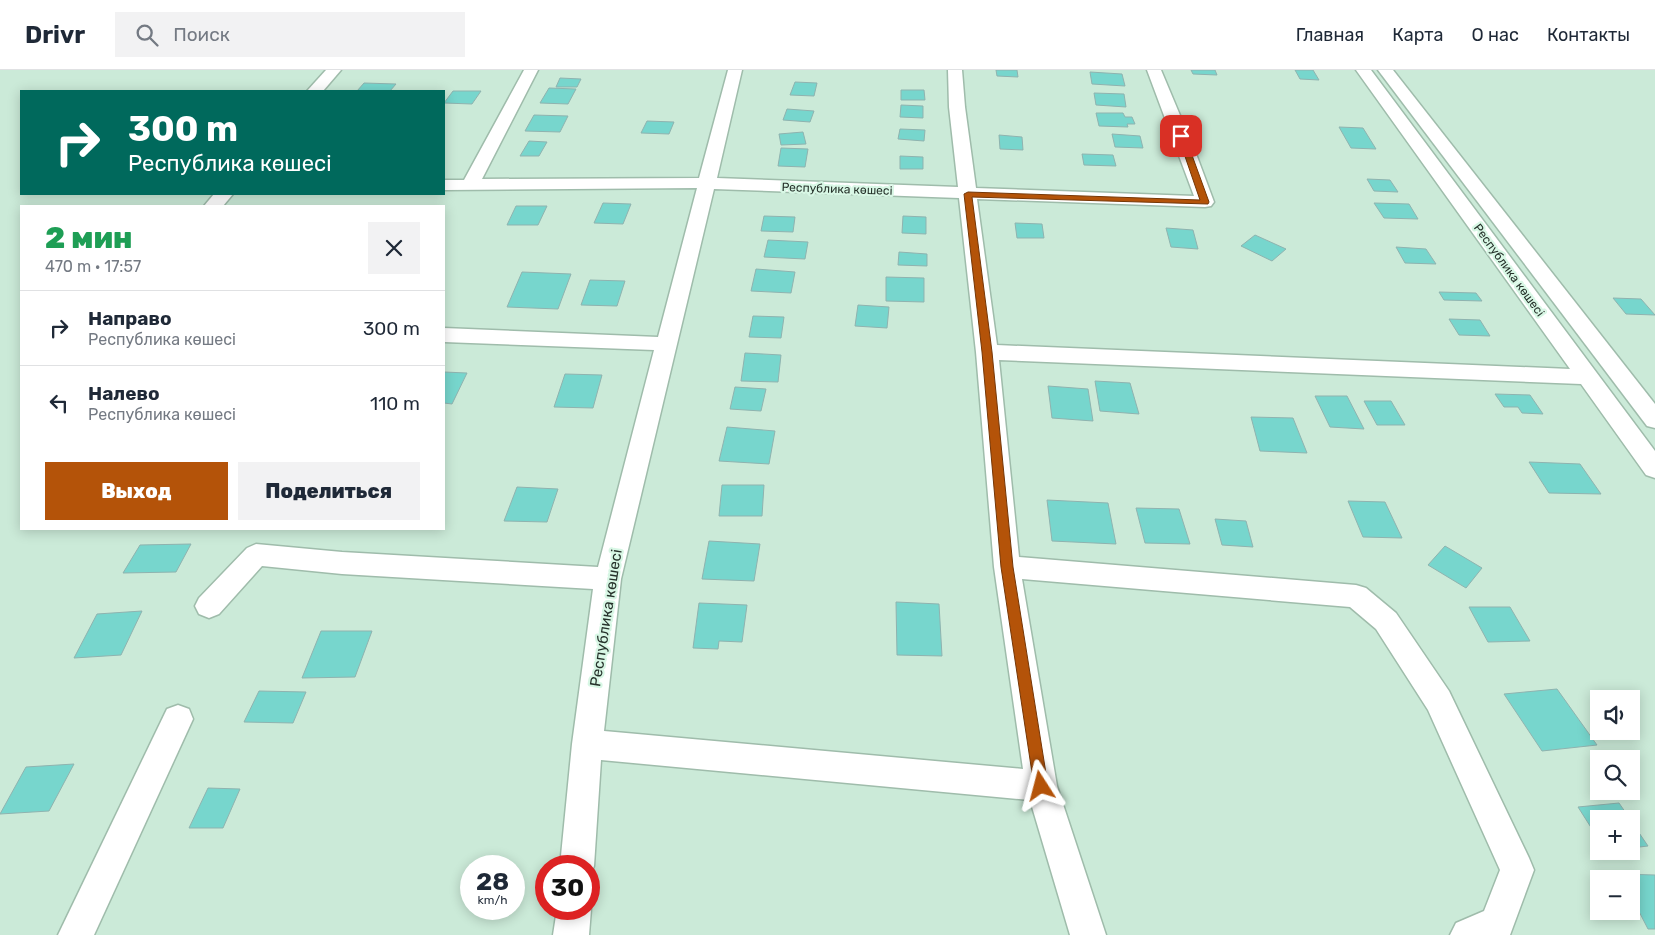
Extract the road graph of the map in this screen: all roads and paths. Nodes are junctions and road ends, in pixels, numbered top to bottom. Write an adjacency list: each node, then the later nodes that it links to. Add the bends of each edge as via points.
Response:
1 (334, 70): 8 (street)
2 (531, 70): 10 (street)
3 (735, 70): 9 (street, Республика көшесі)
4 (955, 70): 12 (street)
5 (1154, 70): 12 (street, Республика көшесі, via 1205,202)
6 (1363, 70): 18 (street, Республика көшесі)
7 (1385, 70): 19 (street)
8 (316, 90)
9 (707, 183): 10 (street, Республика көшесі); 12 (street, Республика көшесі); 16 (street, Республика көшесі)
10 (470, 184): 11 (street, Республика көшесі)
11 (445, 185)
12 (968, 194): 17 (street)
13 (223, 195): 14 (street)
14 (214, 205)
15 (445, 335): 16 (street)
16 (666, 344): 22 (street, Республика көшесі)
17 (987, 352): 18 (street); 21 (street)
18 (1587, 377): 20 (street, Республика көшесі)
19 (1655, 420)
20 (1655, 469)
21 (1007, 567): 26 (street); 32 (street, via 1356,596 1386,621 1439,701 1517,870 1498,924)
22 (608, 579): 23 (street, via 256,555); 25 (street, Республика көшесі)
23 (209, 606)
24 (178, 719): 29 (street)
25 (587, 744): 26 (street); 27 (street, Республика көшесі)
26 (1041, 786): 31 (street)
27 (578, 855)
28 (573, 920): 30 (street)
29 (76, 935)
30 (571, 935)
31 (1088, 935)
32 (1468, 935)

